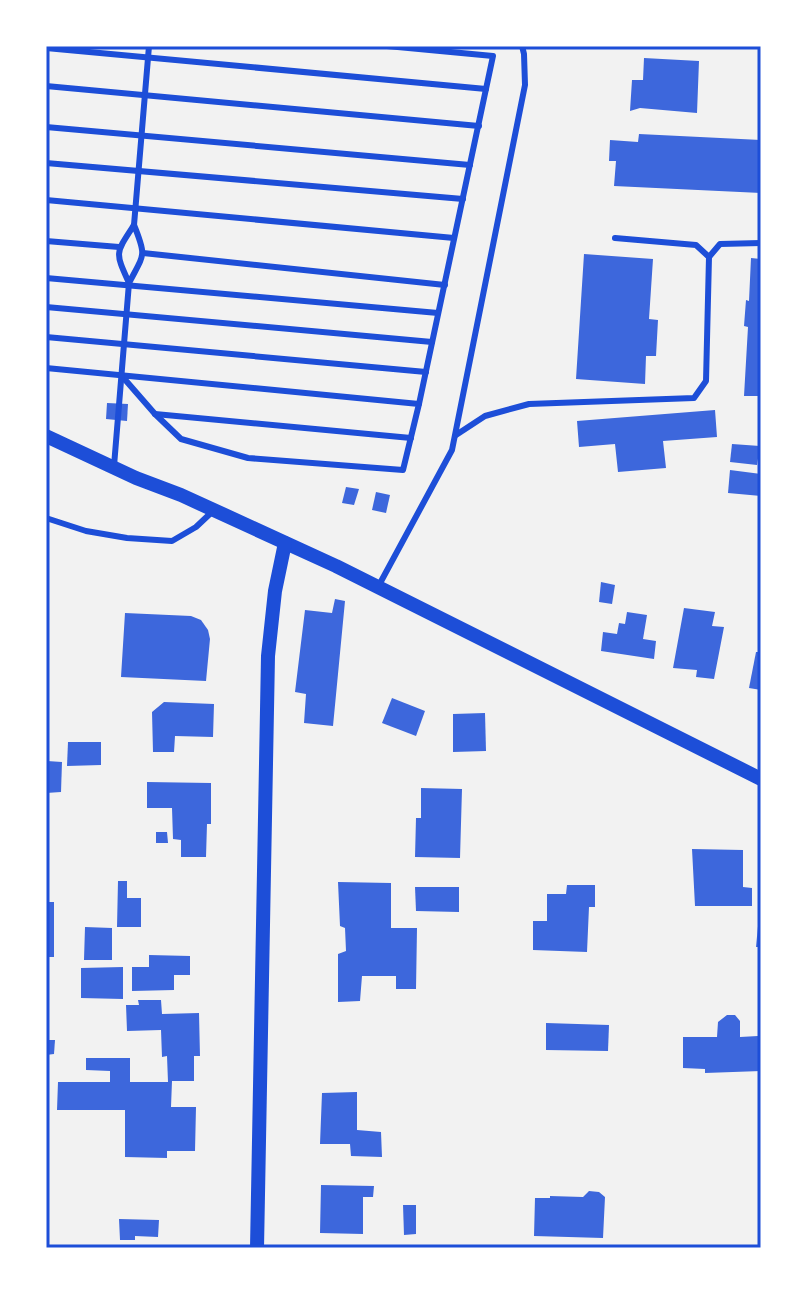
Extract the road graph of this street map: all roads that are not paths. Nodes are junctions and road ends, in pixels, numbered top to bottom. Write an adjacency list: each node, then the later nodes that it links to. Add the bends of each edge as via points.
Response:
1 (149, 46): 5 (lane)
2 (387, 46): 7 (lane, via 493,56)
3 (46, 48): 5 (lane)
4 (523, 50): 40 (lane, via 525,85)
5 (148, 58): 7 (lane); 8 (lane)
6 (46, 86): 8 (lane)
7 (486, 89): 9 (lane)
8 (144, 95): 9 (lane); 11 (lane)
9 (479, 126): 13 (lane)
10 (46, 127): 11 (lane)
11 (141, 136): 13 (lane); 14 (lane)
12 (46, 163): 14 (lane)
13 (470, 165): 15 (lane)
14 (138, 171): 15 (lane); 17 (lane)
15 (463, 199): 19 (lane)
16 (46, 200): 17 (lane)
17 (135, 208): 18 (lane); 19 (lane)
18 (134, 225): 23 (lane); 24 (lane)
19 (454, 238): 28 (lane)
20 (615, 238): 25 (lane, via 696,245)
21 (46, 241): 23 (lane)
22 (761, 243): 25 (lane, via 720,244)
23 (119, 247): 27 (lane)
24 (143, 253): 27 (lane); 28 (lane)
25 (709, 257): 40 (lane, via 706,381 694,398 529,404 485,416)
26 (46, 278): 27 (lane)
27 (129, 284): 30 (lane); 31 (lane)
28 (445, 285): 30 (lane)
29 (46, 307): 31 (lane)
30 (438, 313): 33 (lane)
31 (126, 314): 33 (lane); 34 (lane)
32 (46, 337): 34 (lane)
33 (432, 342): 36 (lane)
34 (124, 344): 36 (lane); 37 (lane)
35 (46, 368): 37 (lane)
36 (426, 372): 38 (lane)
37 (121, 375): 38 (lane); 39 (lane); 43 (lane)
38 (419, 404): 42 (lane)
39 (155, 414): 42 (lane); 42 (lane, via 181,439 248,458 403,470)
40 (456, 435): 47 (lane)
41 (46, 436): 43 (street)
42 (411, 438)
43 (114, 468): 44 (street)
44 (213, 511): 45 (lane, via 172,541 86,531); 46 (street)
45 (46, 518)
46 (285, 543): 47 (street); 49 (street, via 268,656)
47 (378, 587): 48 (street)
48 (761, 779)
49 (257, 1248)

